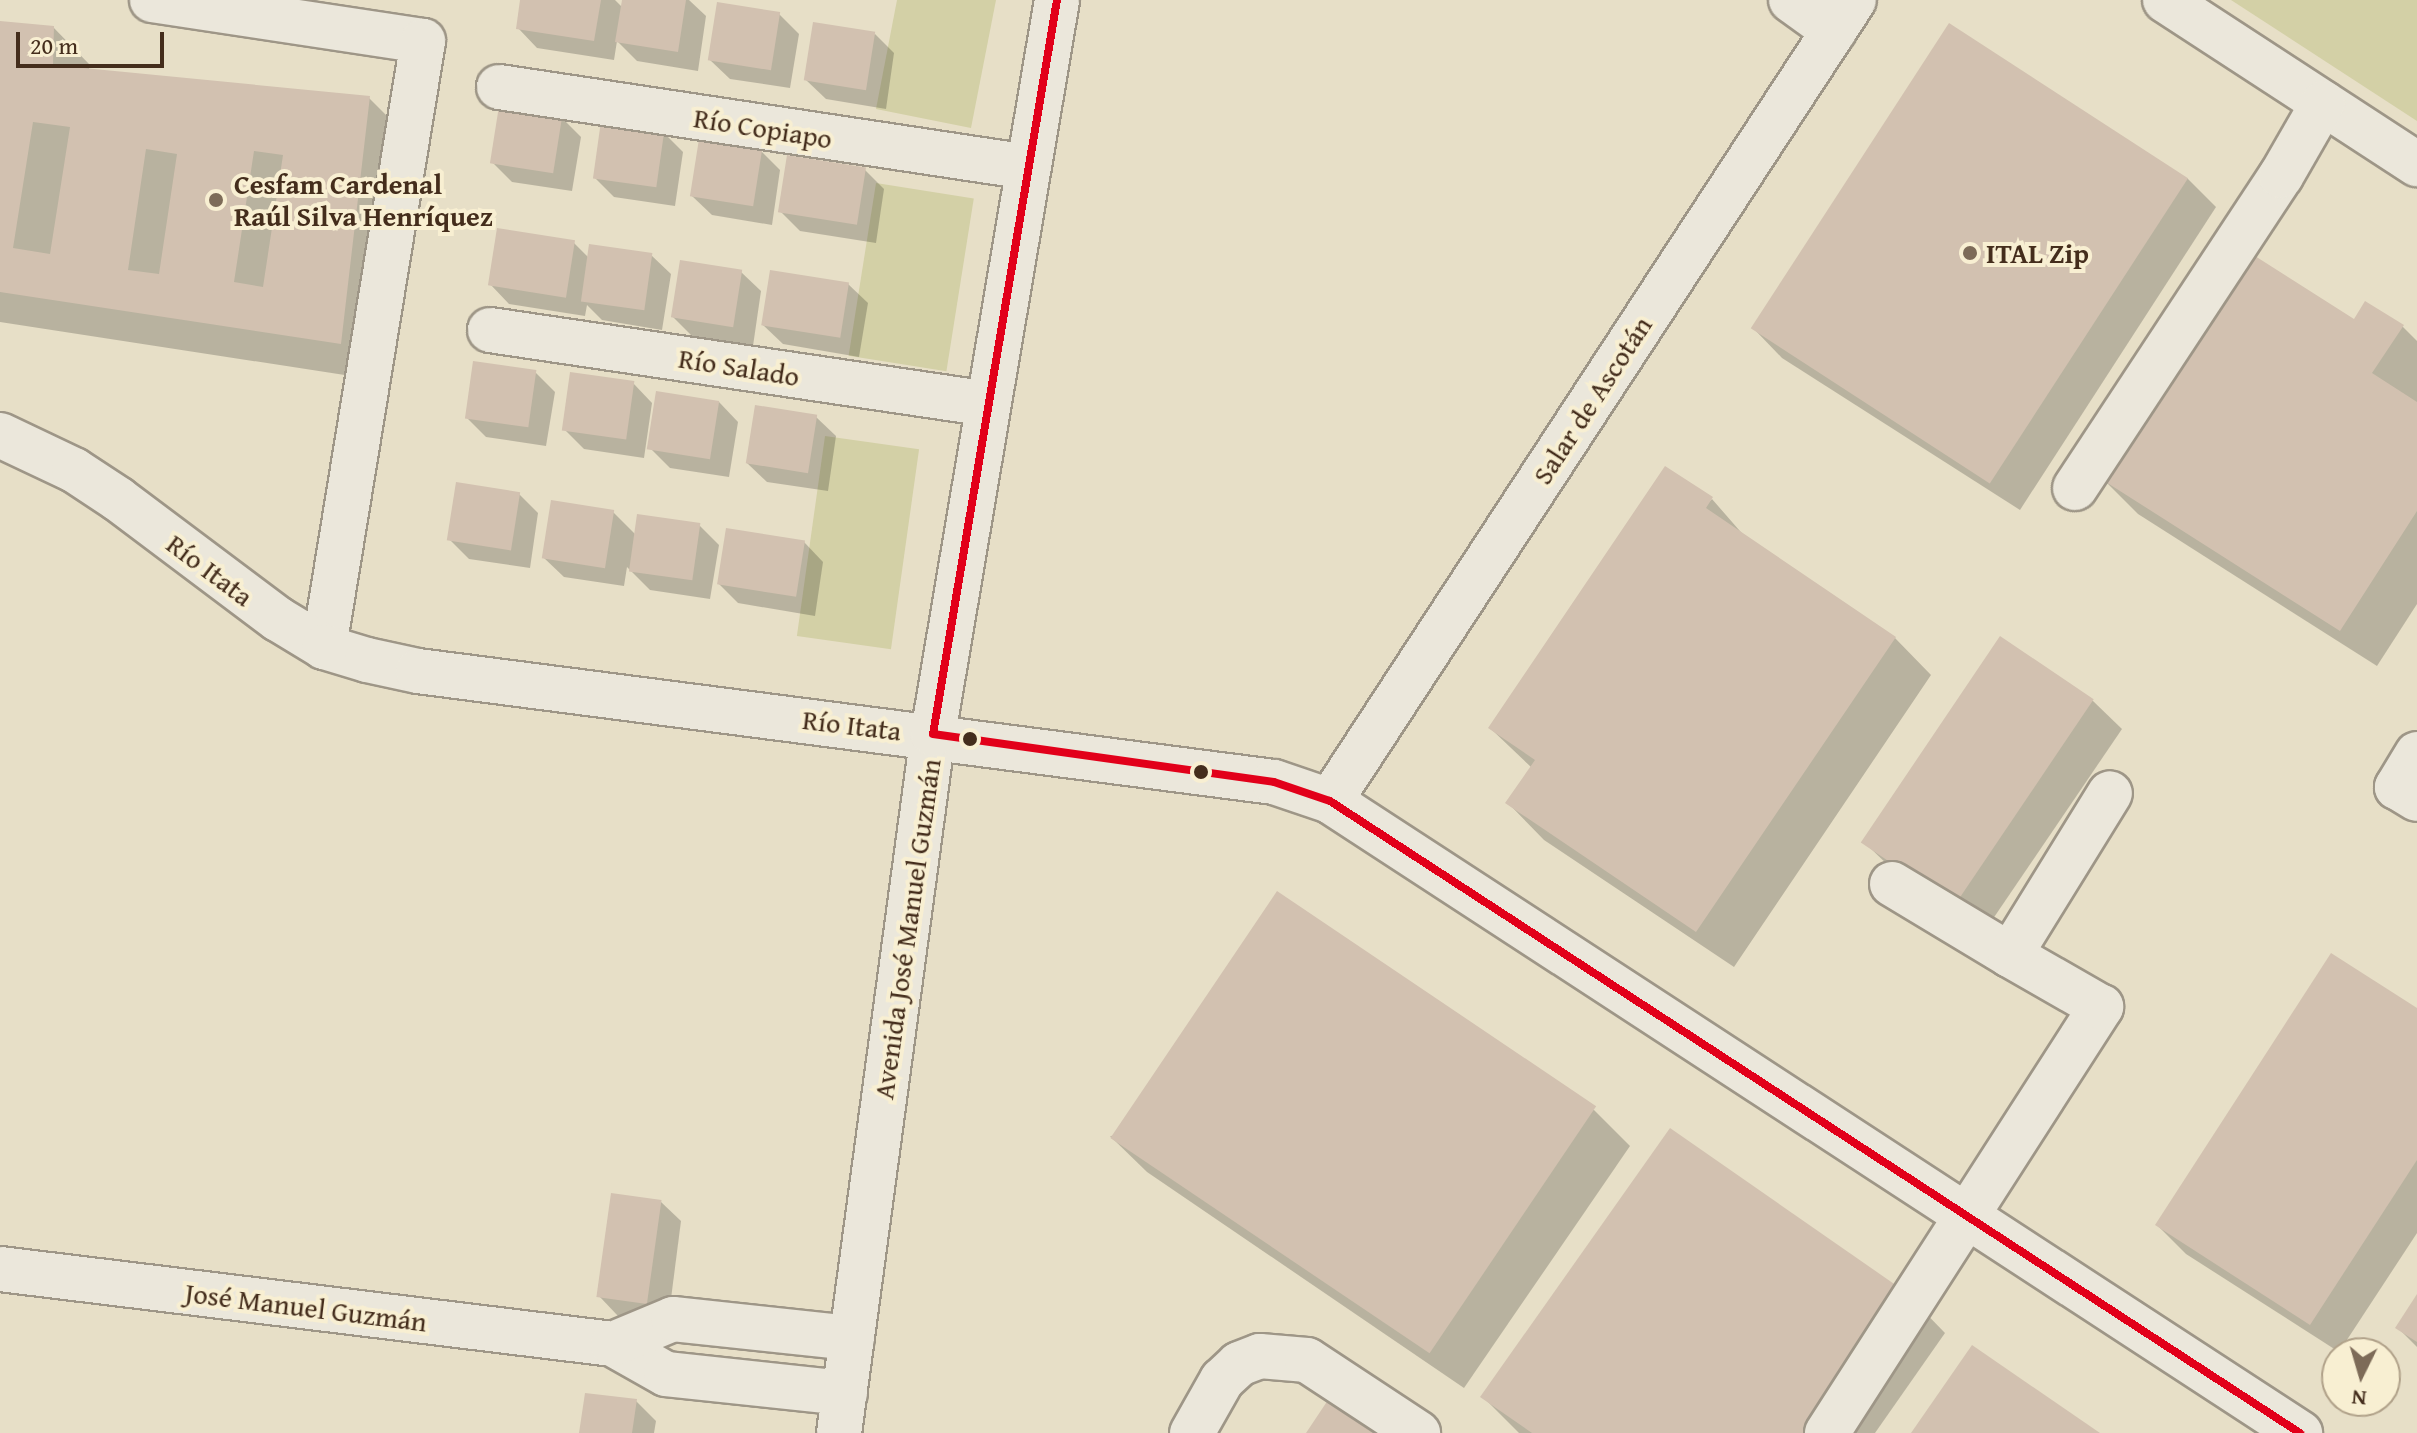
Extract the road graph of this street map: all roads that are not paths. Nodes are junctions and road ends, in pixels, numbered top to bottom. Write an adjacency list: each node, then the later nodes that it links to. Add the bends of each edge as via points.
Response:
1 (152, 0): 14 (street, via 423,41)
2 (1057, 0): 9 (street, Avenida José Manuel Guzmán)
3 (1791, 0): 5 (street)
4 (2165, 0): 7 (street)
5 (1844, 16): 19 (street, Salar de Ascotán)
6 (499, 87): 9 (street, Río Copiapo)
7 (2323, 103): 8 (street); 13 (street, via 2281,176)
8 (2417, 164)
9 (1028, 167): 11 (street, Avenida José Manuel Guzmán)
10 (490, 330): 11 (street, Río Salado)
11 (989, 404): 15 (street, Avenida José Manuel Guzmán)
12 (0, 435): 14 (street, Río Itata, via 74,470 209,572)
13 (2075, 488)
14 (324, 647): 15 (street, Río Itata, via 418,671)
15 (933, 734): 19 (street, Río Itata, via 1274,782); 24 (street, Avenida José Manuel Guzmán)
16 (2417, 754): 18 (street, via 2397,787)
17 (2110, 793): 21 (street)
18 (2417, 799)
19 (1330, 801): 22 (street, Río Itata)
20 (1892, 884): 21 (street)
21 (2010, 955): 22 (street, via 2101,1007)
22 (1970, 1216): 29 (street); 30 (street, Río Itata)
23 (0, 1269): 25 (street, José Manuel Guzmán)
24 (852, 1338): 25 (street, José Manuel Guzmán, via 673,1319); 26 (street, Avenida José Manuel Guzmán)
25 (613, 1344): 26 (street, José Manuel Guzmán, via 666,1374)
26 (842, 1413)
27 (1192, 1433): 28 (street, via 1222,1380 1239,1364 1260,1356 1307,1360)
28 (1418, 1433)
29 (1827, 1433)
30 (2300, 1433)

